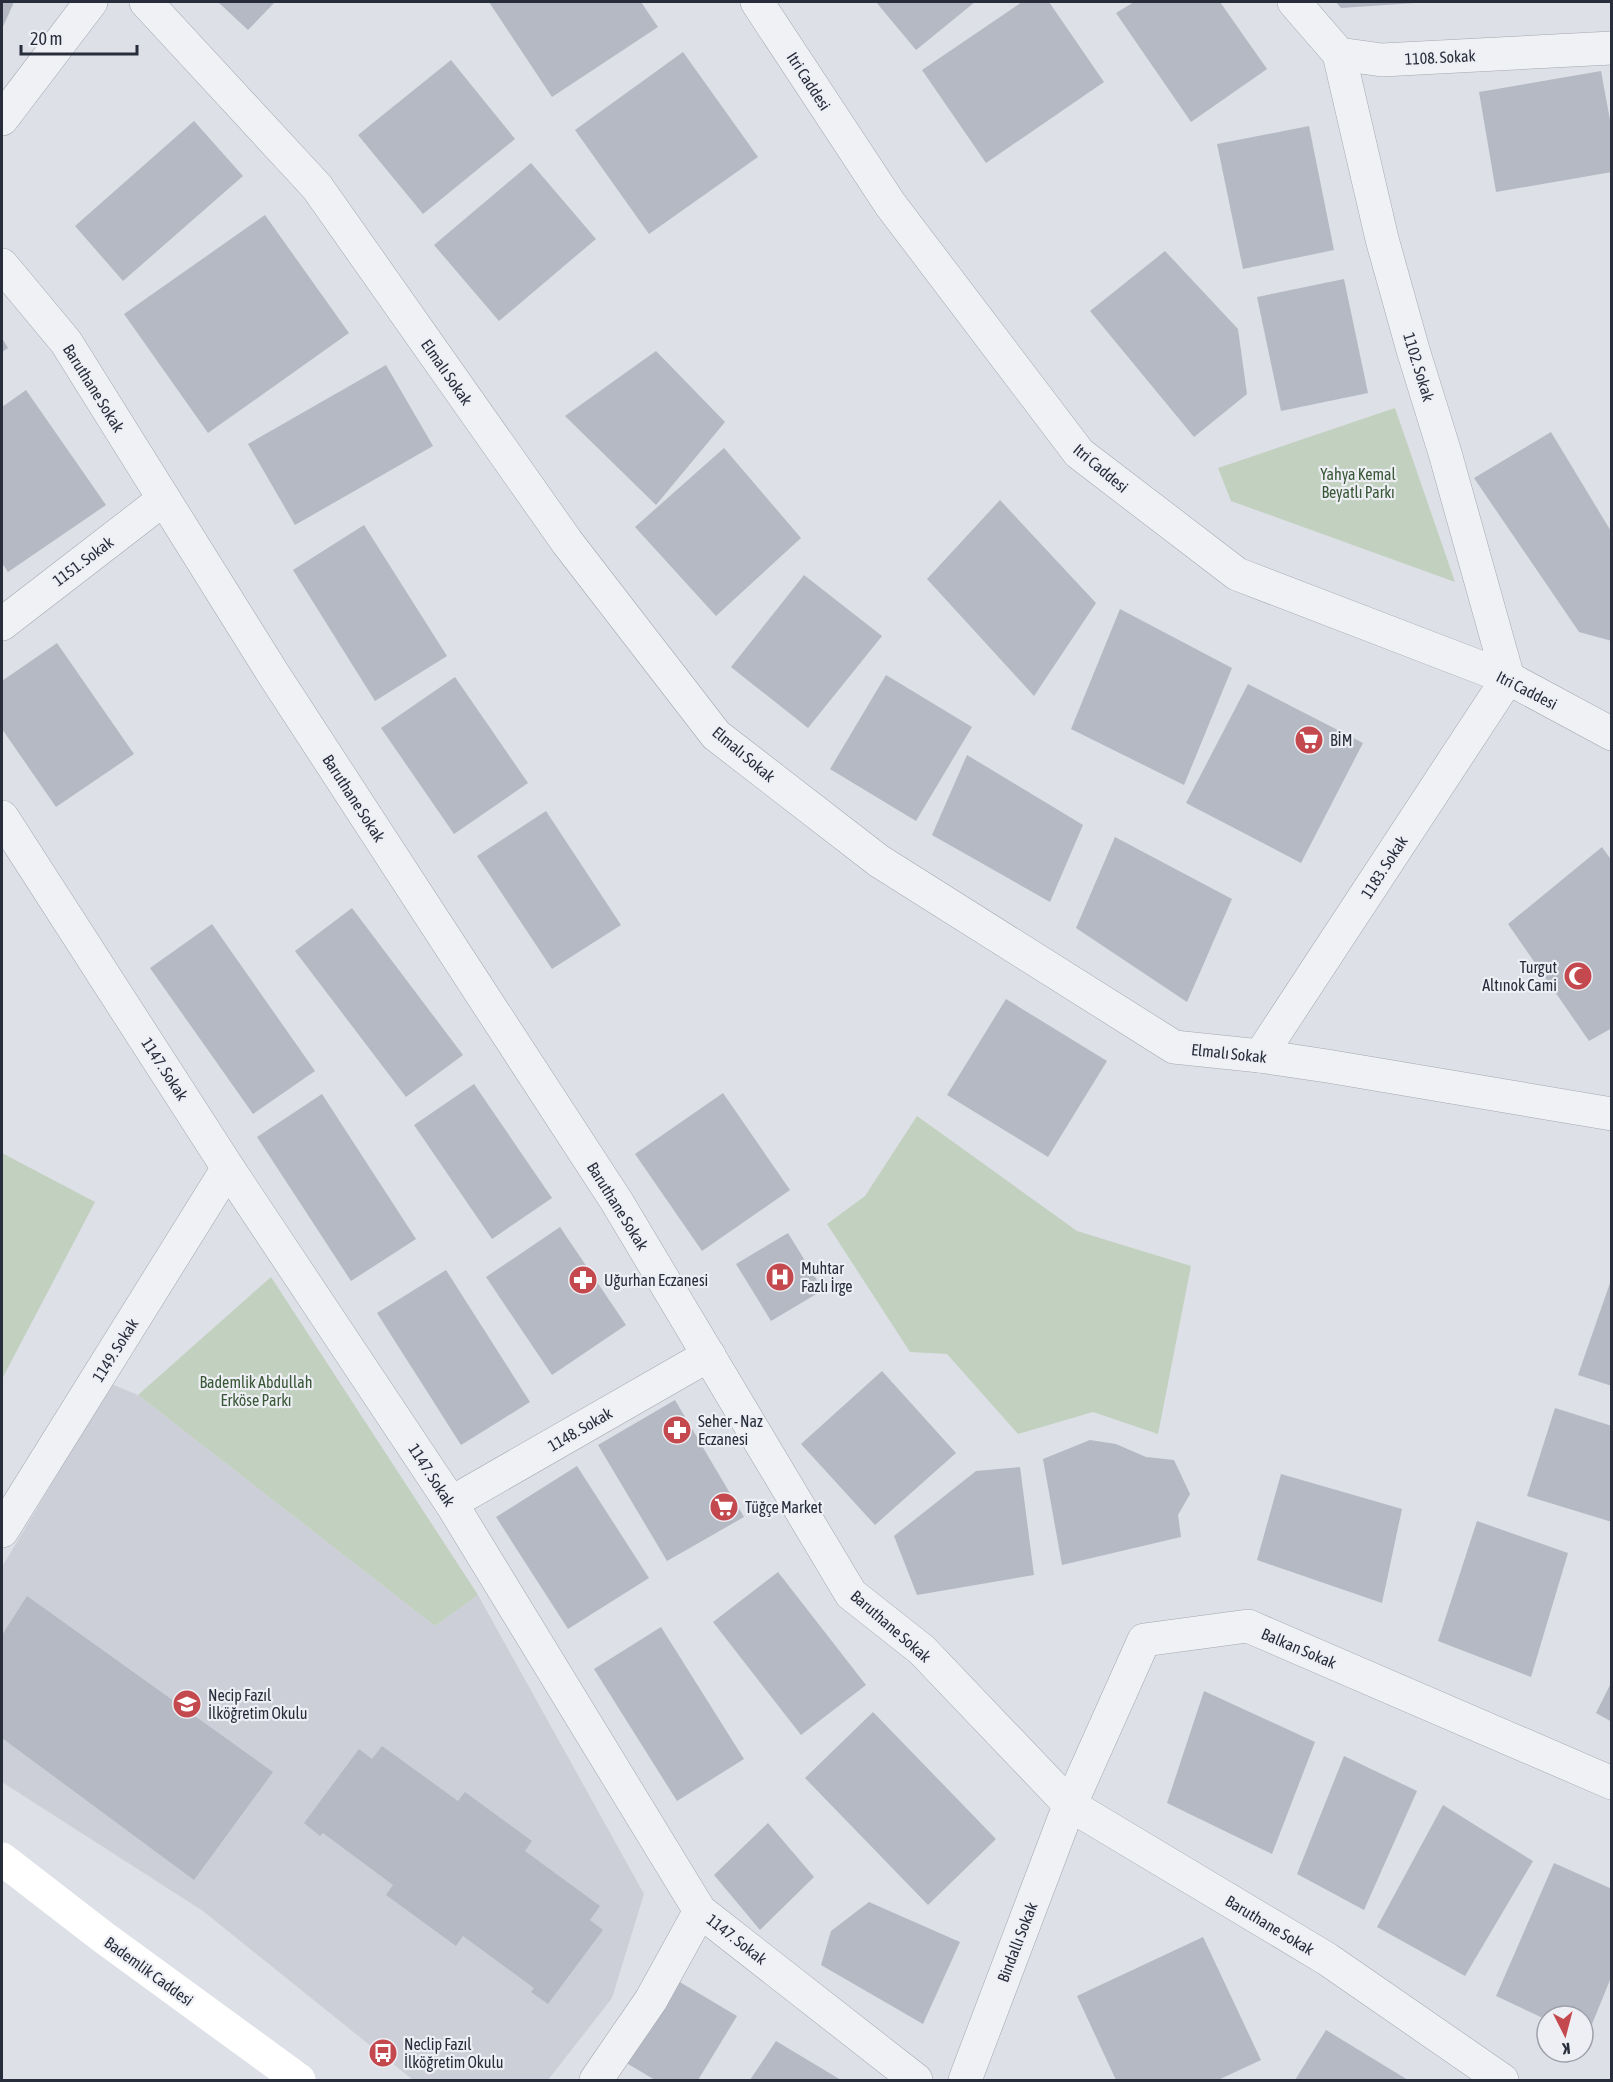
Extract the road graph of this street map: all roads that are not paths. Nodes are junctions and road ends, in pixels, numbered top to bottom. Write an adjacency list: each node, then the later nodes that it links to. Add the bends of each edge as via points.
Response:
1 (91, 2): 7 (street)
2 (146, 2): 14 (street, Elmalı Sokak, via 317,187 567,542 716,735 879,861 1174,1047)
3 (757, 2): 11 (street, Itri Caddesi, via 890,204 1079,453 1238,574)
4 (1294, 2): 6 (street)
5 (1611, 48): 6 (street, 1108. Sokak, via 1382,60)
6 (1339, 54): 11 (street, 1102. Sokak, via 1382,239)
7 (2, 119)
8 (2, 265): 9 (street, Baruthane Sokak, via 66,342)
9 (164, 499): 10 (street, 1151. Sokak); 17 (street, Baruthane Sokak, via 617,1202)
10 (2, 624)
11 (1508, 678): 12 (street, Itri Caddesi); 14 (street, 1183. Sokak)
12 (1611, 734)
13 (2, 817): 16 (street, 1147. Sokak)
14 (1260, 1056): 15 (street, Elmalı Sokak)
15 (1611, 1114)
16 (228, 1168): 18 (street, 1147. Sokak); 19 (street, 1149. Sokak)
17 (710, 1355): 18 (street, 1148. Sokak); 21 (street, Baruthane Sokak, via 851,1594 922,1650)
18 (451, 1503): 23 (street, 1147. Sokak)
19 (2, 1531)
20 (1611, 1783): 21 (street, Balkan Sokak, via 1248,1626 1144,1640)
21 (1070, 1805): 27 (street, Bindallı Sokak); 28 (street, Baruthane Sokak, via 1327,1959)
22 (2, 1859): 24 (street, Bademlik Caddesi)
23 (700, 1911): 25 (street, via 651,2000); 26 (street, 1147. Sokak)
24 (299, 2080)
25 (596, 2080)
26 (916, 2080)
27 (965, 2080)
28 (1502, 2080)

